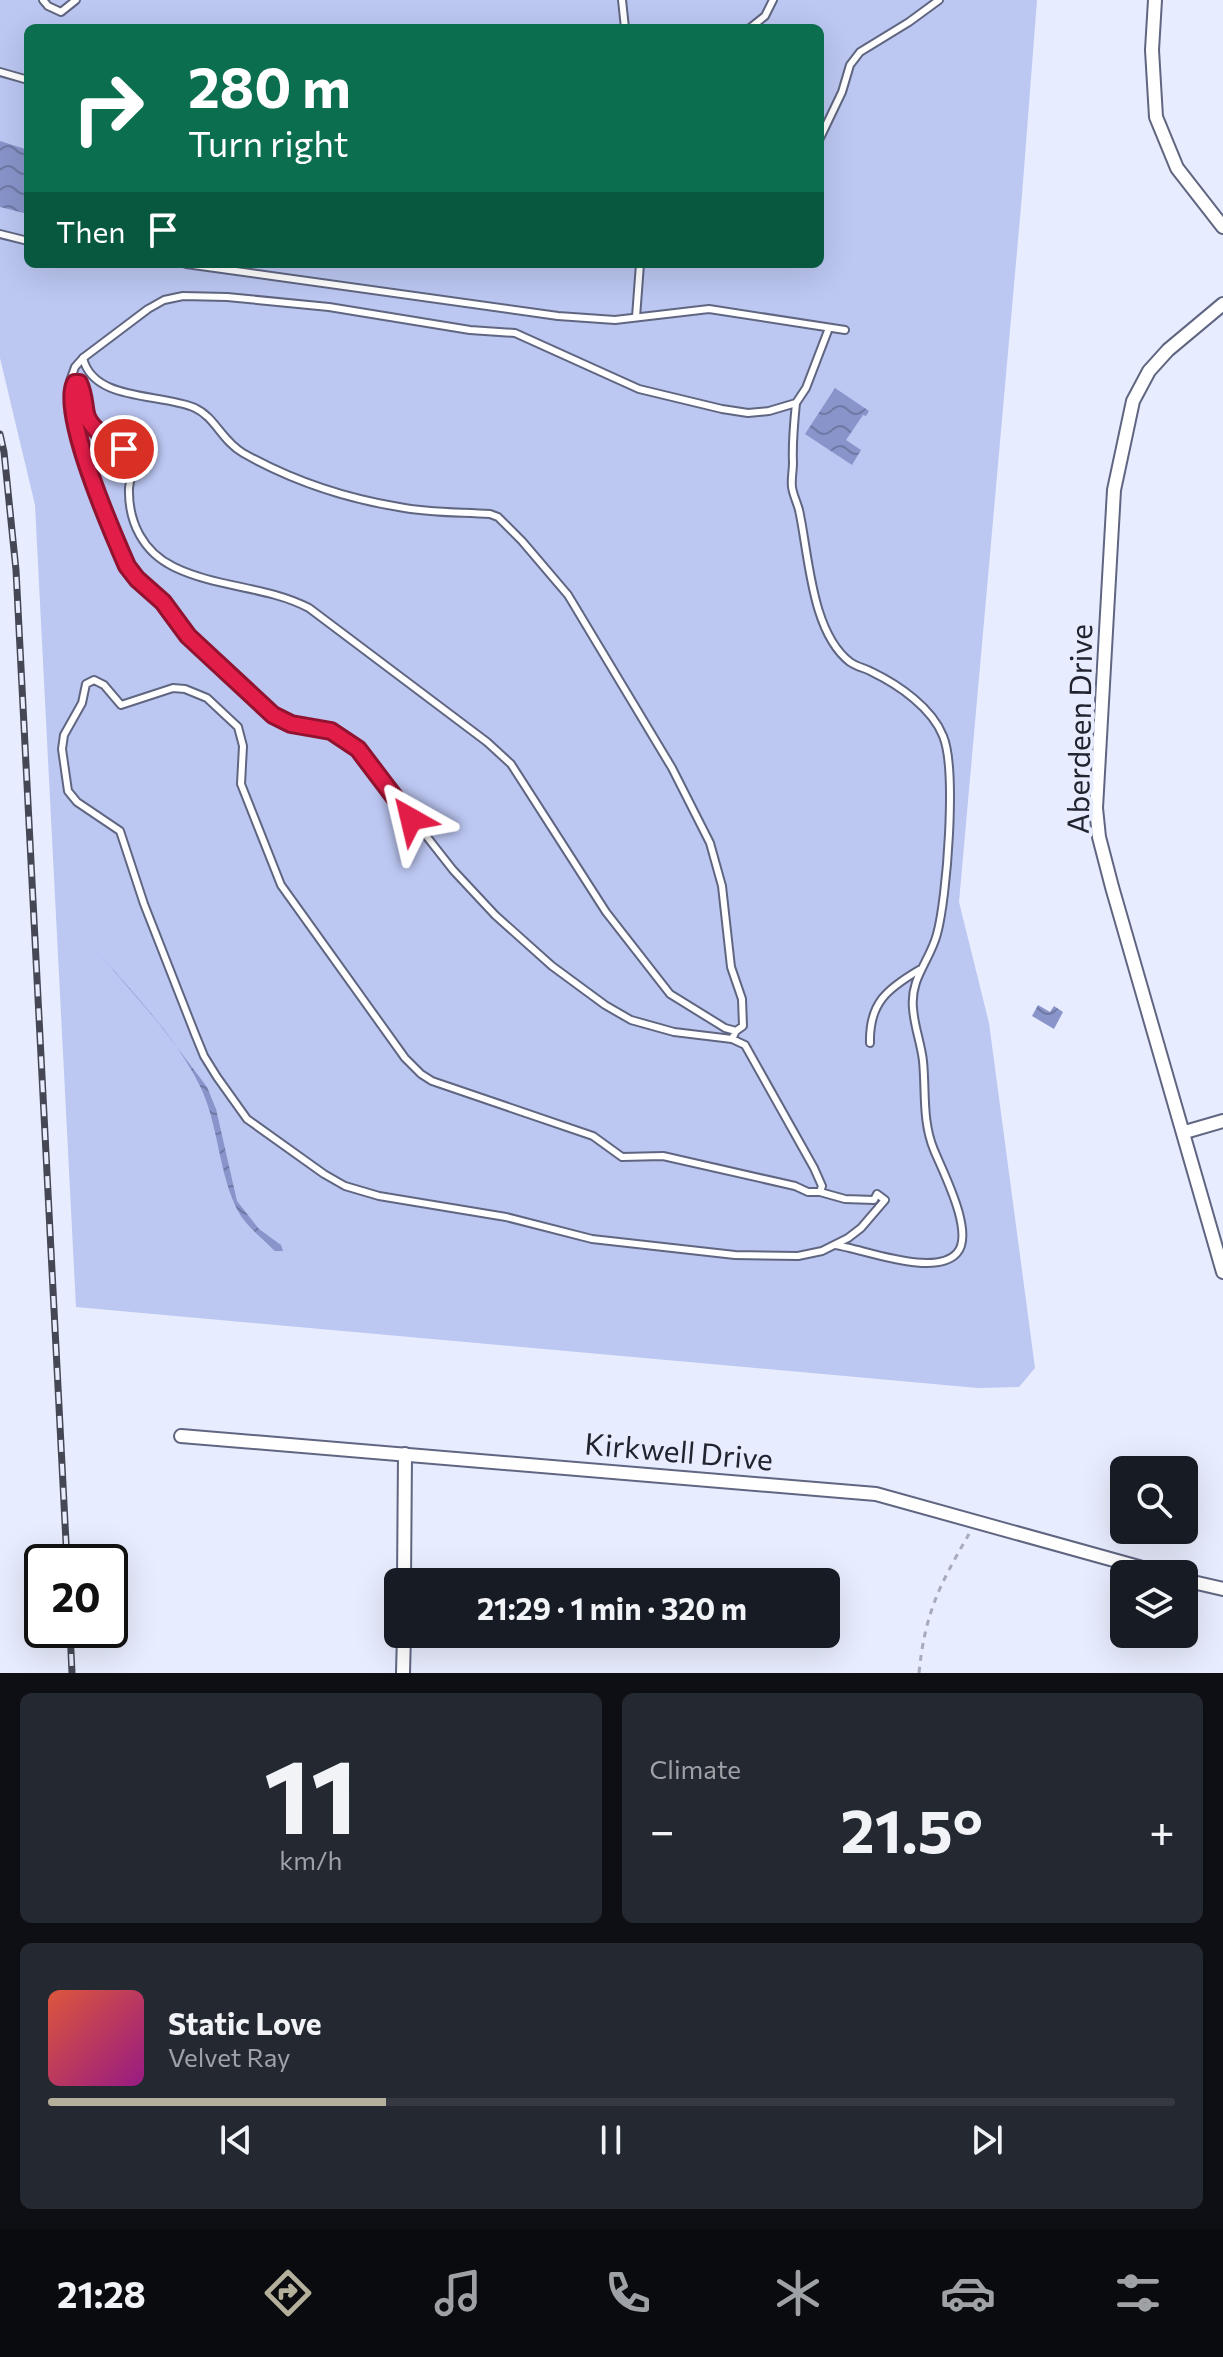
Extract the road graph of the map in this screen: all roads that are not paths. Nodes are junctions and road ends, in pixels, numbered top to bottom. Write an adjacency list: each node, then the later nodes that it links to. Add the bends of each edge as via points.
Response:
1 (43, 0): 2 (lane, via 61,12)
2 (76, 0)
3 (622, 0): 7 (lane)
4 (773, 0): 8 (lane)
5 (939, 0): 11 (lane, via 860,52)
6 (1155, 0): 12 (street, via 1156,117 1177,168)
7 (625, 24)
8 (755, 24)
9 (0, 72): 10 (lane)
10 (24, 79)
11 (824, 130)
12 (1223, 227)
13 (0, 234): 14 (lane)
14 (24, 240)
15 (215, 268): 18 (lane, via 558,316)
16 (640, 268): 18 (lane)
17 (1223, 304): 29 (street, Aberdeen Drive, via 1168,350 1133,401 1114,490 1097,794 1108,874)
18 (636, 317): 19 (lane, via 709,309)
19 (829, 328): 20 (lane); 23 (lane)
20 (845, 330)
21 (83, 358): 22 (lane, via 75,367); 23 (lane, via 164,300 227,297 515,333 639,389 722,409 748,413); 25 (lane, via 87,371 107,386 191,406 238,450 306,483 400,508 490,514 522,541 568,595 672,768 710,843 722,886 731,967 742,999 743,1026)
22 (72, 387): 25 (lane, via 79,383 93,428 130,457 132,521 152,552 177,569 290,598 309,608 487,742 511,764 606,912 670,994); 26 (lane, via 79,442 127,566 188,636 273,715 331,731 358,749 463,881 520,938 588,993 651,1027)
23 (796, 403): 24 (lane, via 791,485 832,640 854,665 922,706 943,735 949,758 941,916 932,950)
24 (919, 970): 27 (lane, via 889,990 873,1013); 31 (lane, via 913,1007 928,1135 957,1209 962,1243 951,1258 930,1263)
25 (736, 1031): 26 (lane)
26 (732, 1039): 30 (lane, via 745,1045 814,1168)
27 (870, 1043)
28 (1223, 1121): 29 (street)
29 (1185, 1132): 32 (street, Aberdeen Drive)
30 (820, 1192): 31 (lane, via 863,1200 874,1200 877,1194 885,1200 861,1228); 31 (lane, via 663,1156 622,1157 593,1136 421,1074 281,885 241,784 243,746 232,720 207,698 185,689 121,705 104,685 94,680 86,684 64,735 68,791 120,831 204,1056 247,1119 281,1145 345,1186 592,1239 735,1255 812,1255)
31 (835, 1245)
32 (1223, 1272)
33 (181, 1436): 34 (street, Kirkwell Drive)
34 (405, 1454): 35 (street, Kirkwell Drive, via 864,1492); 36 (street)
35 (1114, 1560)
36 (404, 1568)
37 (1198, 1583): 38 (street)
38 (1223, 1589)
39 (404, 1648): 40 (street)
40 (403, 1673)

